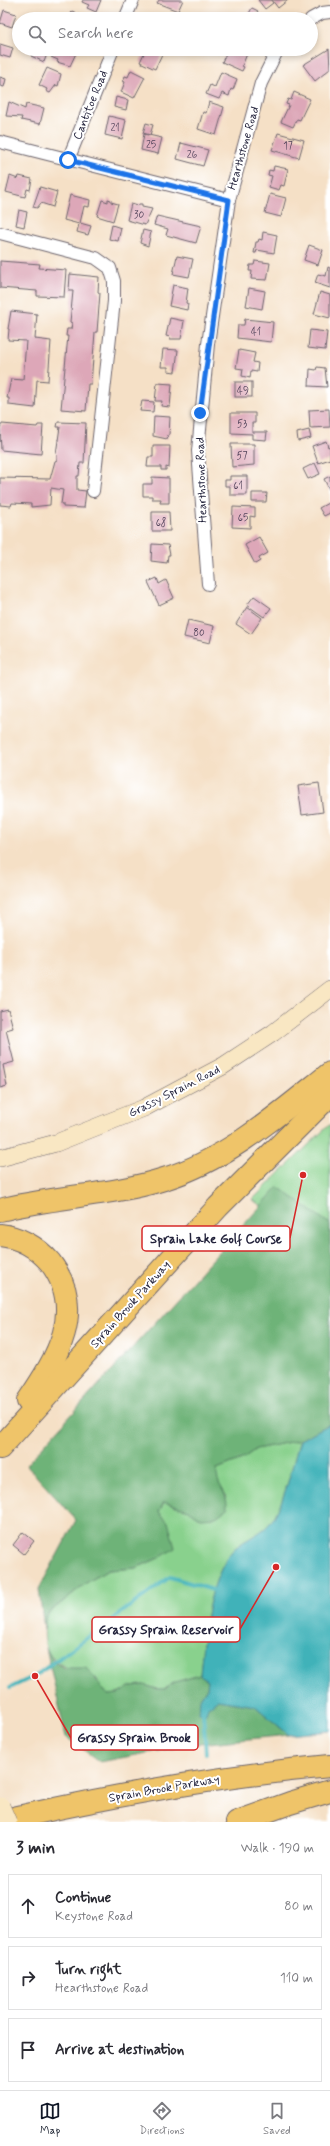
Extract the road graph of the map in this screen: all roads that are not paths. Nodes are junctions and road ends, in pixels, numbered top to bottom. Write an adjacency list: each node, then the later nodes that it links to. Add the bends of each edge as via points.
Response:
1 (133, 0): 2 (street)
2 (128, 12)
3 (330, 12): 4 (street)
4 (318, 15)
5 (110, 56): 8 (street, Cantitoe Road)
6 (274, 56): 9 (street, Hearthstone Road, via 261,83)
7 (0, 142): 8 (street)
8 (68, 160): 9 (street)
9 (229, 200): 12 (street, Hearthstone Road, via 208,344 198,451)
10 (0, 233): 11 (street, via 96,258 110,268 114,281 114,301)
11 (93, 491)
12 (208, 584)
13 (330, 990): 16 (street, Grassy Sprain Road, via 273,1033 223,1066 144,1108 56,1143)
14 (330, 1073): 17 (highway, via 242,1140 206,1162 179,1174 135,1187)
15 (330, 1095): 20 (highway, Sprain Brook Parkway, via 218,1207)
16 (0, 1158)
17 (0, 1210)
18 (0, 1235): 19 (highway, via 27,1243 48,1260 62,1283 67,1313 66,1328 54,1360)
19 (0, 1441)
20 (0, 1448)
21 (330, 1766): 23 (highway, Sprain Brook Parkway, via 178,1785 81,1803)
22 (330, 1791): 25 (highway)
23 (0, 1811): 24 (street, bridge)
24 (8, 1822)
25 (237, 1822)

